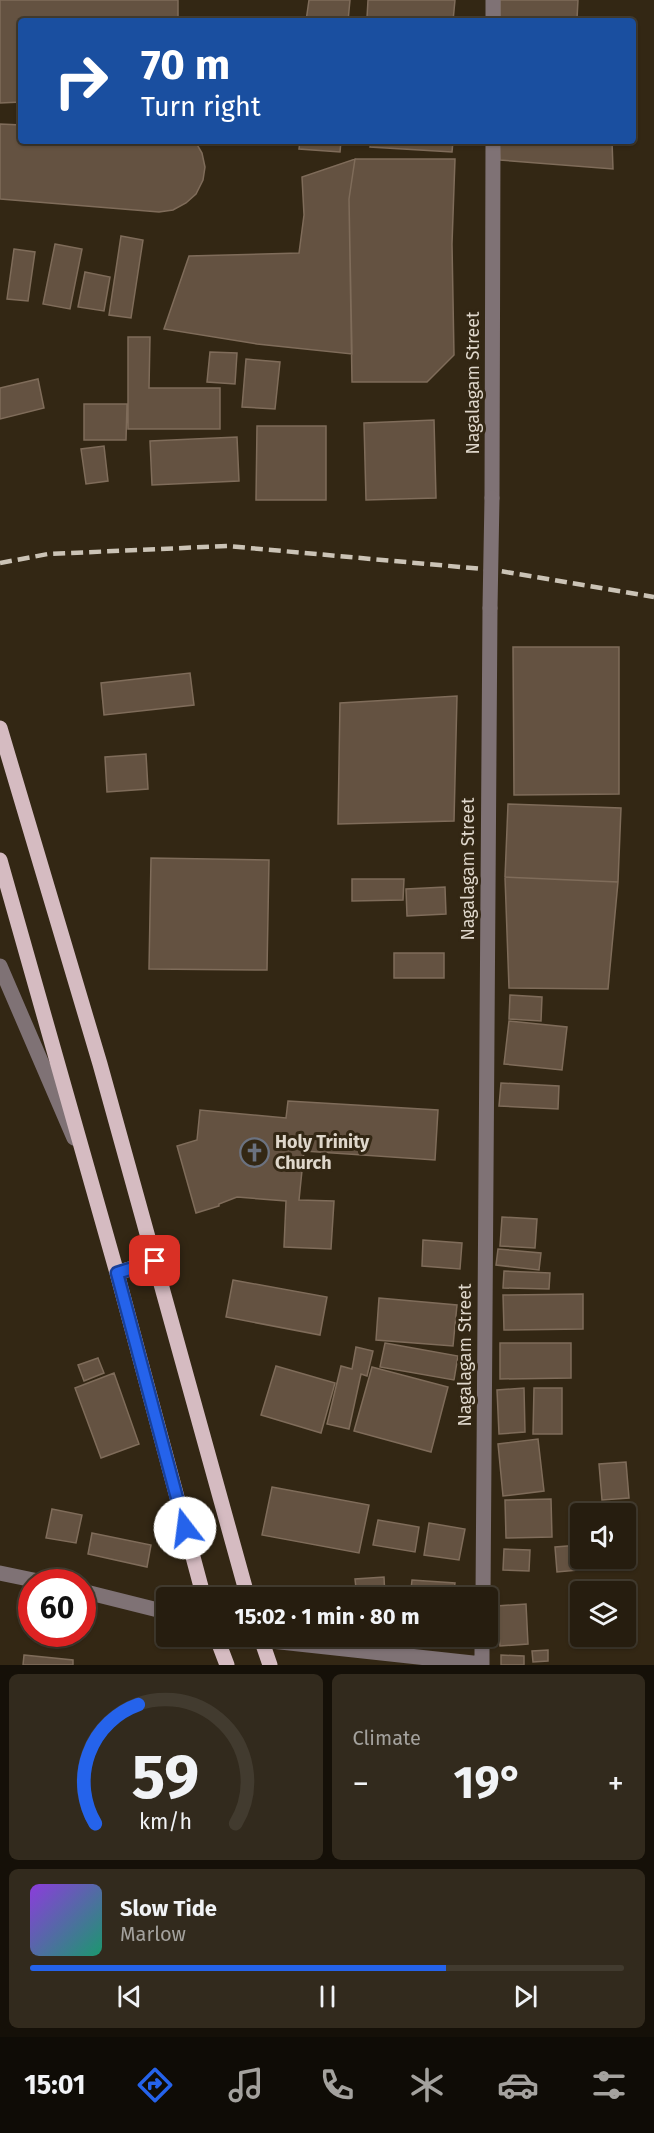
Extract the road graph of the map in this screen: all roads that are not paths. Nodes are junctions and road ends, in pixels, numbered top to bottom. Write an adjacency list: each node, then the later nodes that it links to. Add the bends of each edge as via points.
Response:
1 (493, 0): 2 (street)
2 (493, 18)
3 (493, 144): 14 (street, Nagalagam Street, bridge)
4 (0, 728): 8 (main road)
5 (0, 860): 7 (main road)
6 (0, 966): 7 (street)
7 (87, 1168): 9 (main road)
8 (155, 1261): 9 (main road); 13 (main road)
9 (117, 1273): 12 (main road)
10 (0, 1573): 11 (street)
11 (18, 1577)
12 (201, 1587)
13 (245, 1587)
14 (483, 1587)
15 (96, 1594): 16 (street)
16 (156, 1610)
17 (220, 1647): 22 (main road)
18 (262, 1647): 23 (main road)
19 (336, 1647): 21 (street)
20 (482, 1647): 21 (street)
21 (482, 1664)
22 (227, 1665)
23 (270, 1665)

